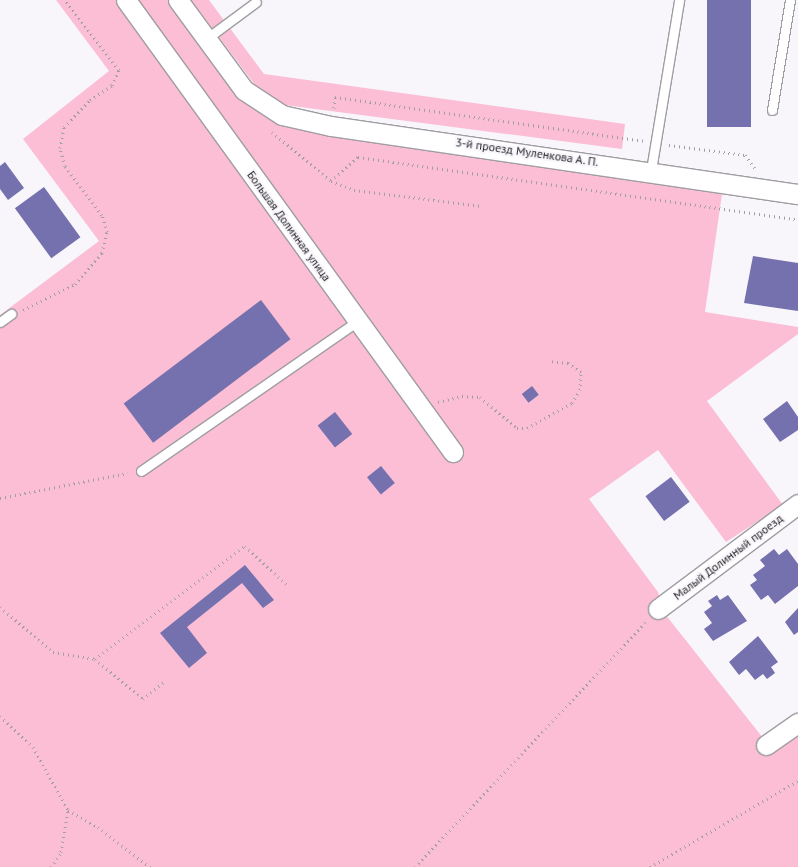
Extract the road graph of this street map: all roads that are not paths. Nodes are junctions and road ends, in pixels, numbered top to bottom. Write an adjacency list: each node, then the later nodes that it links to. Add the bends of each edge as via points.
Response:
1 (126, 0): 11 (street, Большая Долинная улица)
2 (178, 0): 6 (street)
3 (678, 0): 8 (lane)
4 (790, 0): 7 (lane)
5 (256, 2): 6 (lane)
6 (206, 39): 8 (street, 3-й проезд Муленкова А. П., via 244,90 259,103 282,115 331,126)
7 (772, 110)
8 (651, 170): 9 (street, 3-й проезд Муленкова А. П.)
9 (798, 194)
10 (11, 314): 12 (lane)
11 (358, 321): 13 (street, Большая Долинная улица); 14 (lane)
12 (0, 322)
13 (453, 452)
14 (141, 471)
15 (798, 504): 16 (street, Малый Долинный проезд)
16 (658, 609)
17 (798, 723): 18 (street)
18 (766, 745)

